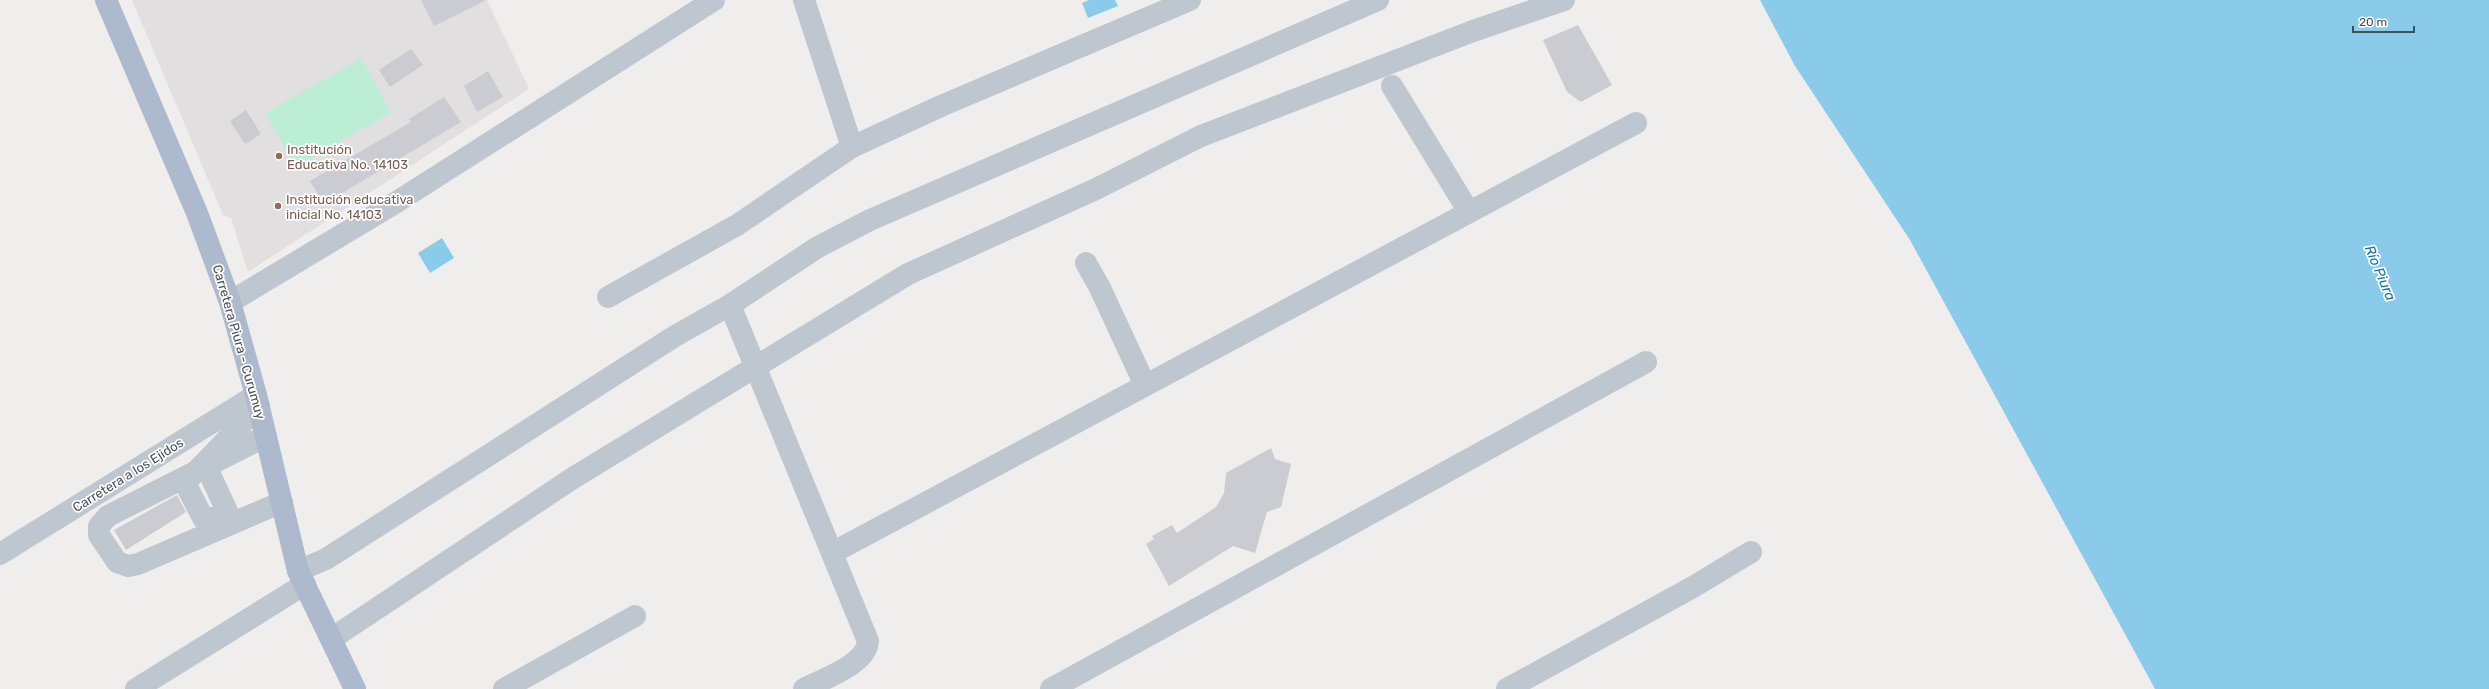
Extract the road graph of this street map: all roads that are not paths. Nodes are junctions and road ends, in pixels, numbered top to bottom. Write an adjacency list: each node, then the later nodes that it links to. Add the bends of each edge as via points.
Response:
1 (106, 0): 13 (main road, Carretera Piura - Curumuy, via 197,213)
2 (714, 0): 13 (street, via 394,203)
3 (804, 0): 9 (street)
4 (1190, 0): 9 (street, via 941,106)
5 (1378, 0): 14 (street, via 870,220 818,247)
6 (1564, 0): 16 (street, via 1473,31 1201,136 1096,189 908,274)
7 (1392, 86): 10 (street)
8 (1636, 122): 10 (street)
9 (852, 147): 12 (street, via 737,225)
10 (1469, 212): 17 (street)
11 (1086, 263): 17 (street)
12 (608, 296)
13 (230, 302): 18 (main road, Carretera Piura - Curumuy)
14 (730, 305): 16 (street); 26 (street, via 675,336)
15 (1646, 362): 33 (street)
16 (757, 367): 24 (street); 28 (street, via 573,478)
17 (1145, 385): 24 (street)
18 (257, 400): 19 (main road, Carretera Piura - Curumuy); 20 (street); 25 (street, Carretera a los Ejidos)
19 (266, 436): 20 (street); 21 (main road, Carretera Piura - Curumuy)
20 (201, 470): 22 (street); 22 (street, via 108,516 99,526 98,536 116,562 128,566 138,564)
21 (284, 510): 22 (street); 26 (main road, Carretera Piura - Curumuy)
22 (235, 520)
23 (1751, 552): 34 (street, via 1693,587)
24 (832, 553): 32 (street, via 868,640 868,646 859,660)
25 (0, 554)
26 (301, 577): 28 (main road, Carretera Piura - Curumuy); 29 (street)
27 (635, 616): 31 (street)
28 (331, 639): 30 (main road, Carretera Piura - Curumuy)
29 (136, 689)
30 (355, 689)
31 (504, 689)
32 (804, 689)
33 (1051, 689)
34 (1507, 689)

